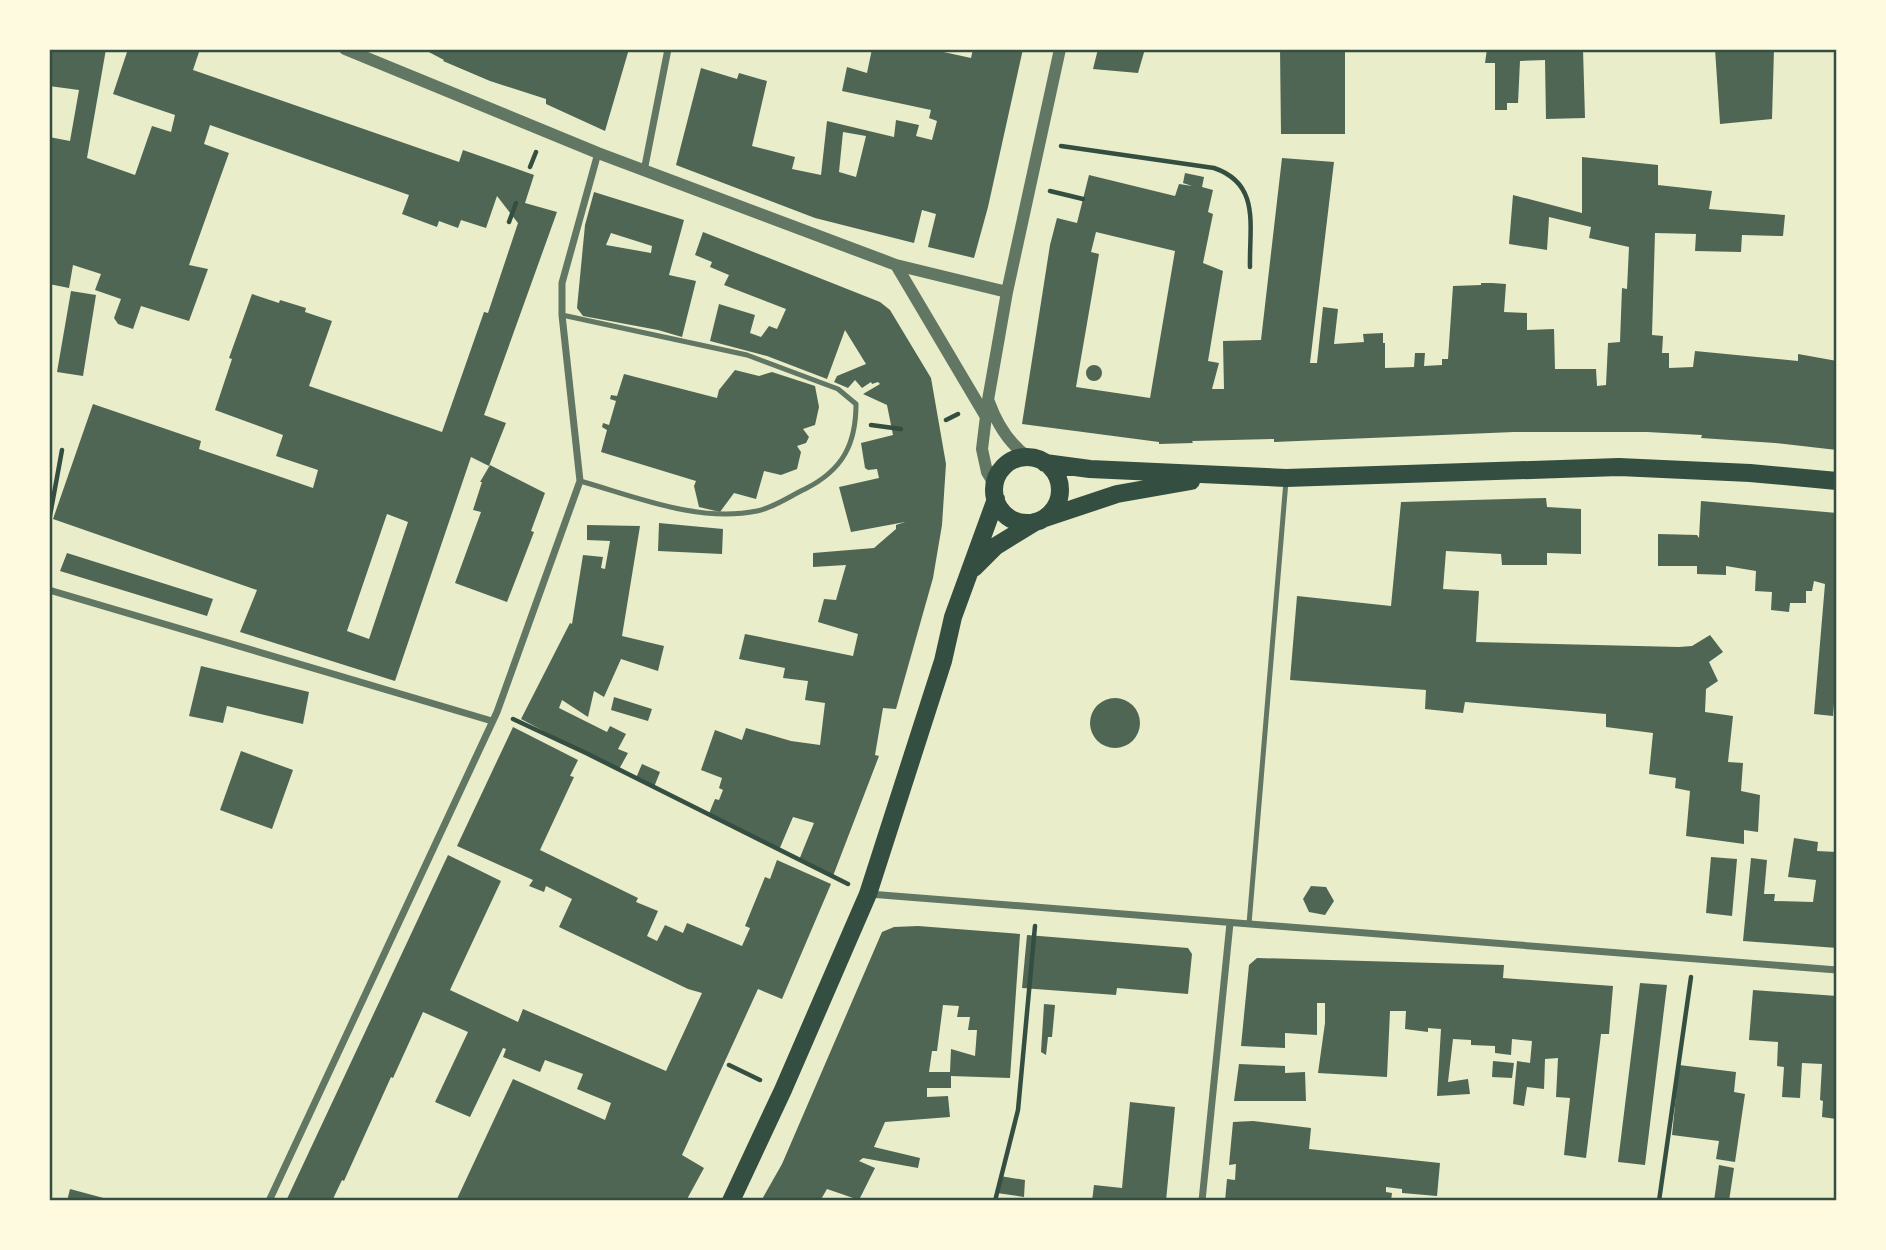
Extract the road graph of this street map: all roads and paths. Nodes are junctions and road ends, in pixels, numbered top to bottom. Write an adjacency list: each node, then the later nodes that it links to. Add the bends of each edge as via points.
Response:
1 (345, 49): 5 (street)
2 (668, 49): 6 (street)
3 (1060, 49): 4 (street)
4 (1040, 142): 7 (street); 12 (path, via 1227,173 1247,193)
5 (598, 153): 6 (street); 14 (street, via 562,283)
6 (644, 171): 11 (street)
7 (1030, 186): 8 (path); 13 (street)
8 (1083, 199)
9 (516, 203): 10 (path)
10 (509, 222)
11 (896, 265): 13 (street); 16 (street)
12 (1250, 267)
13 (1007, 292): 15 (street)
14 (562, 315): 17 (lane, via 747,355 838,389 856,404); 23 (street)
15 (988, 400): 16 (street); 20 (street, via 1007,438)
16 (986, 417): 25 (street, via 982,458)
17 (856, 423): 18 (path); 23 (lane, via 842,461 817,483 760,511 697,513)
18 (901, 429)
19 (62, 450): 27 (path)
20 (1037, 460): 21 (main road, via 1090,469); 25 (main road, via 1019,458 1005,466); 26 (main road, via 1054,470 1060,490 1059,501)
21 (1243, 476): 22 (main road); 26 (main road, via 1117,494)
22 (1286, 478): 24 (main road, via 1619,467); 35 (lane)
23 (580, 481): 30 (street)
24 (1837, 481)
25 (995, 492): 26 (main road, via 1000,509 1010,518); 28 (main road)
26 (1040, 520): 28 (main road, via 996,546)
27 (49, 521)
28 (970, 573): 32 (main road)
29 (49, 590): 31 (street)
30 (497, 712): 31 (street); 32 (path)
31 (492, 721): 40 (street)
32 (868, 894): 33 (street); 39 (main road)
33 (1037, 907): 34 (street); 42 (path, via 1018,1110)
34 (1230, 923): 35 (street); 43 (street)
35 (1249, 924): 36 (street)
36 (1693, 959): 37 (street); 44 (path)
37 (1837, 970)
38 (729, 1065): 39 (path)
39 (783, 1090): 41 (main road)
40 (269, 1201)
41 (731, 1201)
42 (995, 1201)
43 (1202, 1201)
44 (1659, 1201)

